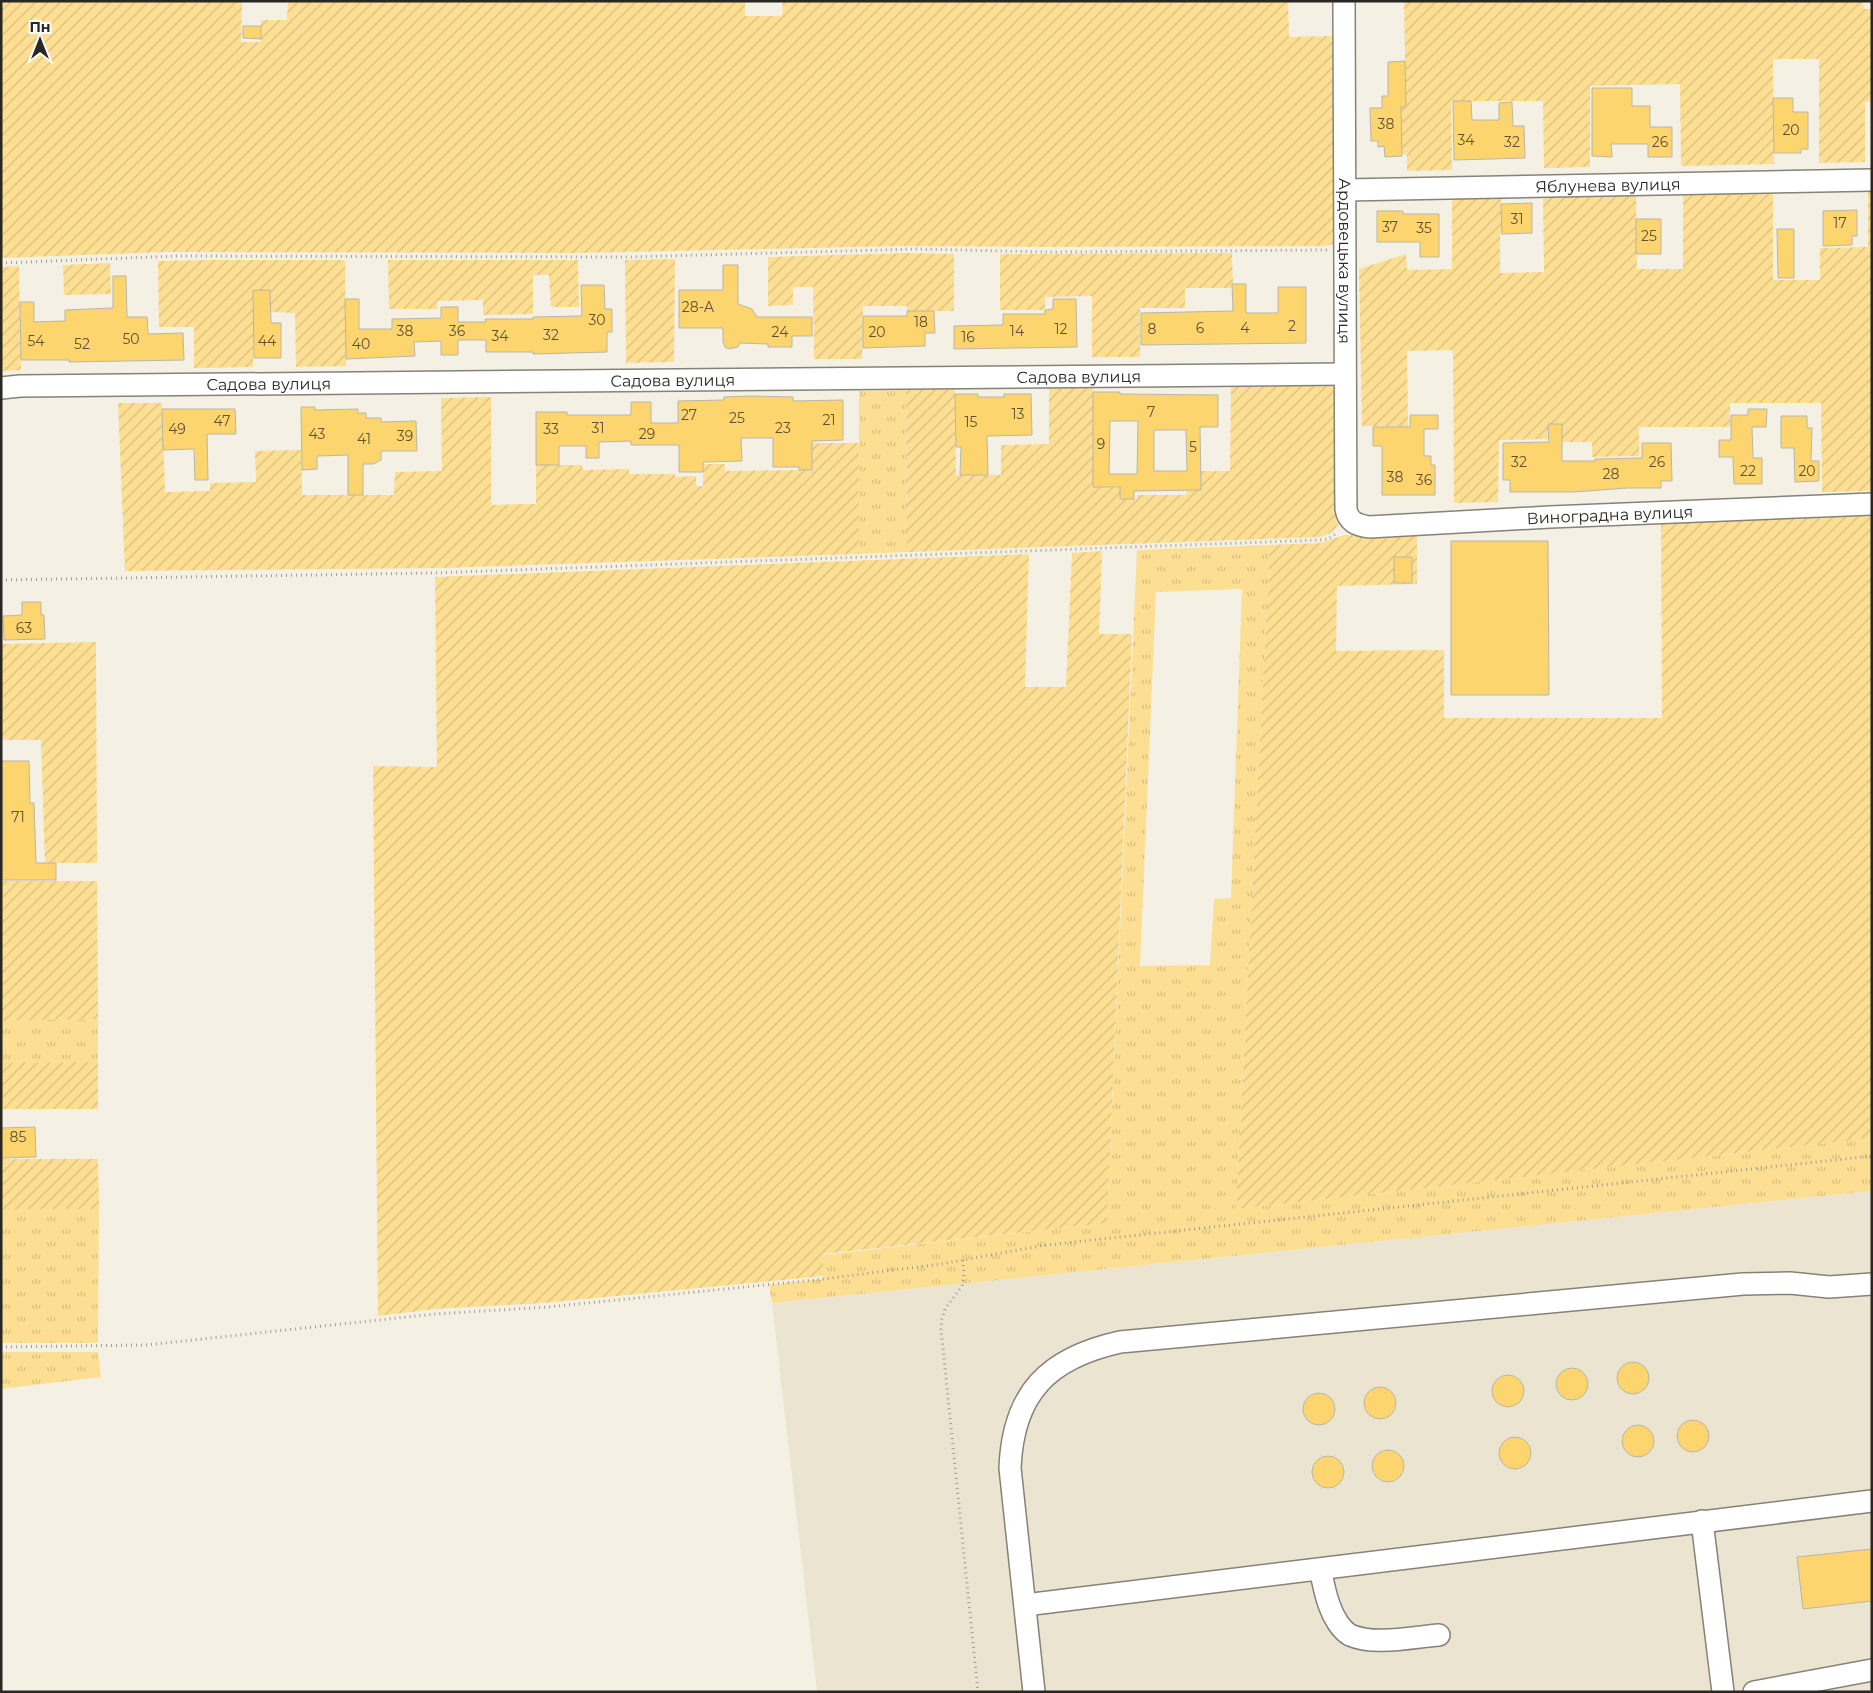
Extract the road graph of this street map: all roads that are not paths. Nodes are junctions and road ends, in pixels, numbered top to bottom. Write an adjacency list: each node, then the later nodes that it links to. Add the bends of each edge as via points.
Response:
1 (1344, 1): 3 (street, Ардовецька вулиця)
2 (1872, 180): 3 (street, Яблунева вулиця)
3 (1346, 190): 4 (street, Ардовецька вулиця)
4 (1345, 374): 5 (street, Садова вулиця); 7 (street, Ардовецька вулиця, via 1346,509)
5 (1, 388)
6 (1872, 504): 7 (street, Виноградна вулиця, via 1369,527 1358,526)
7 (1350, 520)
8 (1872, 1284): 12 (street, via 1829,1287 1790,1283 1743,1284 1130,1342 1096,1348 1054,1370 1038,1384 1025,1399 1016,1420 1010,1468)
9 (1872, 1501): 10 (street)
10 (1702, 1522): 11 (street); 16 (street)
11 (1320, 1569): 12 (street); 13 (street, via 1330,1608 1348,1634 1384,1640)
12 (1025, 1605): 15 (street)
13 (1439, 1635)
14 (1872, 1670): 17 (street)
15 (1034, 1692)
16 (1723, 1692)
17 (1754, 1692)

